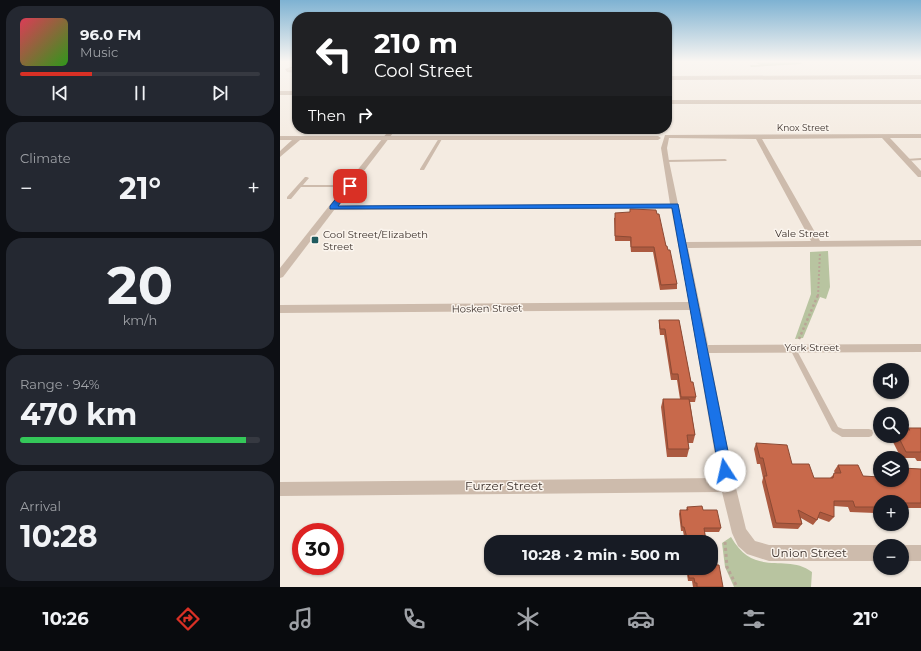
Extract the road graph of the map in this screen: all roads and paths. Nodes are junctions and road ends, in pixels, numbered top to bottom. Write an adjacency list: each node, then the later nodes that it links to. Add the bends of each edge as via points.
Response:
1 (280, 93): 2 (street)
2 (292, 93)
3 (672, 102): 4 (street)
4 (921, 102)
5 (389, 134): 13 (street)
6 (884, 136): 7 (street, Knox Street); 9 (street, Knox Street); 18 (street)
7 (921, 136)
8 (662, 137): 9 (street, Knox Street); 12 (street, Knox Street); 16 (street, Union Street)
9 (758, 137): 28 (street)
10 (280, 138): 11 (street, Knox Street)
11 (298, 138): 13 (street, Knox Street); 14 (street)
12 (440, 138): 13 (street, Knox Street); 19 (lane)
13 (385, 139): 23 (street)
14 (280, 155)
15 (921, 159): 18 (lane)
16 (666, 160): 17 (lane); 25 (street, Union Street)
17 (725, 160)
18 (906, 160): 20 (street)
19 (422, 169)
20 (921, 175)
21 (307, 178): 22 (lane)
22 (299, 186): 23 (lane); 24 (lane)
23 (350, 186): 26 (street)
24 (288, 198)
25 (675, 206): 26 (street); 29 (street, Union Street)
26 (333, 208): 30 (street)
27 (921, 243): 28 (street, Vale Street)
28 (820, 244): 29 (street, Vale Street); 34 (path, via 818,298)
29 (683, 245): 32 (street, Union Street)
30 (283, 267): 31 (street)
31 (280, 275)
32 (694, 306): 33 (street, Hosken Street); 36 (street, Union Street)
33 (280, 309)
34 (794, 347): 35 (street, York Street); 36 (street, York Street); 37 (lane, via 835,429 842,433)
35 (921, 348)
36 (703, 349): 38 (street, Union Street)
37 (869, 433)
38 (728, 485): 39 (street, Furzer Street); 41 (street, Union Street, via 737,528 743,541 757,551 768,554)
39 (280, 489)
40 (725, 542): 44 (path, via 727,567)
41 (873, 553)
42 (909, 553): 43 (street)
43 (921, 553)
44 (737, 587)

